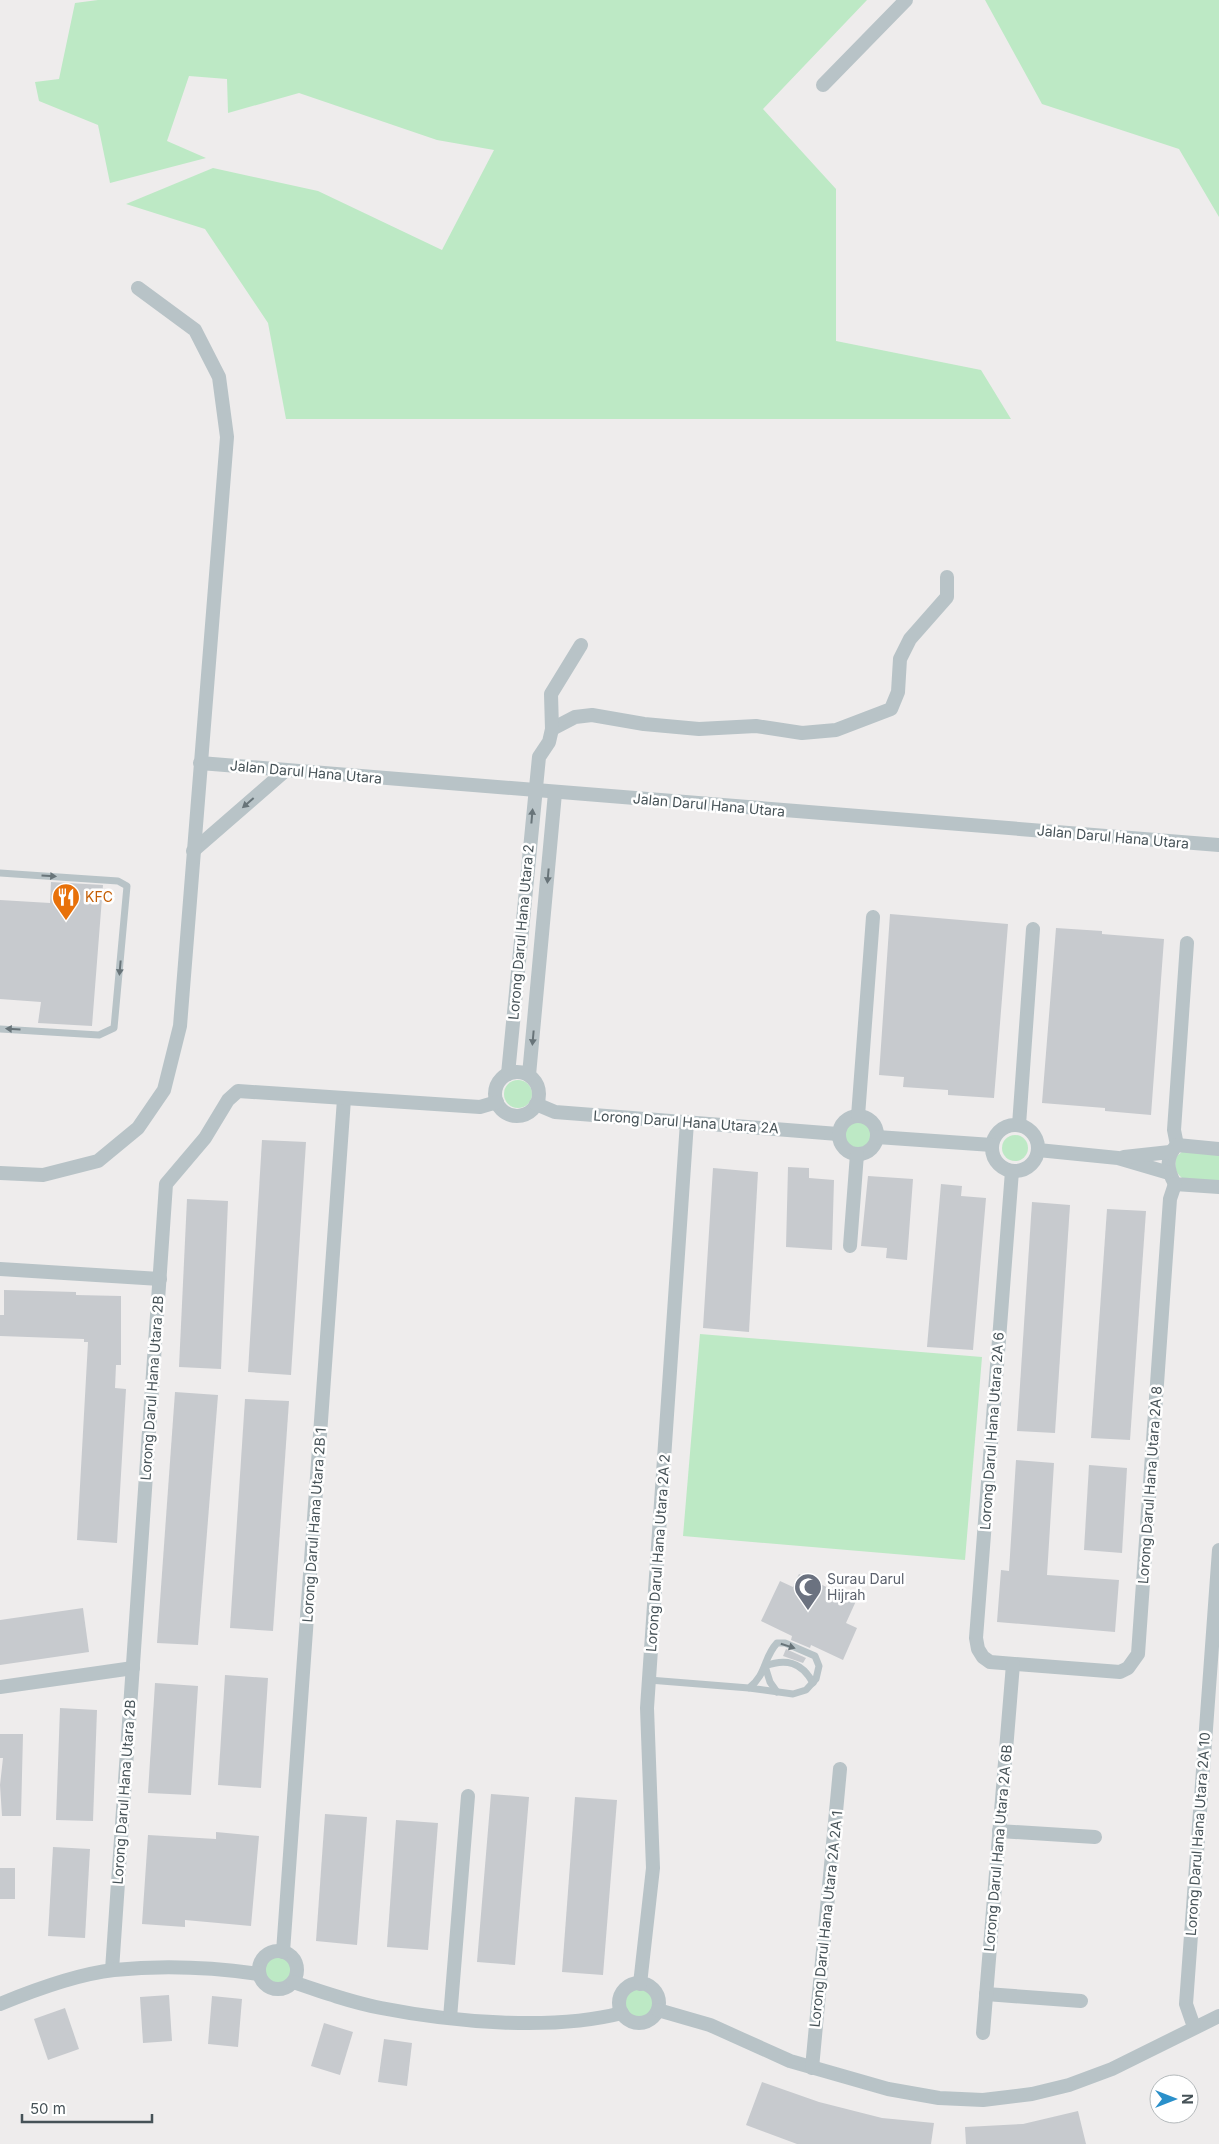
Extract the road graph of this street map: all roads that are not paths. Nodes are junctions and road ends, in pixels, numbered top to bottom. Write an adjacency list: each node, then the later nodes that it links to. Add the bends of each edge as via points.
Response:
1 (906, 0): 2 (street)
2 (823, 85)
3 (138, 288): 7 (street, via 195,330 220,377 227,437)
4 (947, 577): 6 (street, via 947,597 910,639 900,659 898,692 891,710 872,718 836,730 802,733 756,726 699,729 592,715 575,717)
5 (581, 645): 6 (street, via 551,694)
6 (552, 729): 9 (street, Lorong Darul Hana Utara 2, via 549,742 539,757)
7 (200, 763): 8 (street, Jalan Darul Hana Utara); 12 (street)
8 (285, 771): 9 (street, Jalan Darul Hana Utara); 12 (street, one-way to 12)
9 (534, 791): 10 (street, Jalan Darul Hana Utara); 18 (street, Lorong Darul Hana Utara 2, one-way to 9)
10 (555, 793): 11 (street, Jalan Darul Hana Utara); 19 (street, Lorong Darul Hana Utara 2, one-way to 19)
11 (1219, 845)
12 (193, 850): 35 (street, via 180,1026 164,1090 138,1128 98,1161 43,1175)
13 (0, 873): 17 (lane, one-way to 17, via 118,881 127,886 114,1028 99,1035)
14 (873, 917): 23 (street)
15 (1033, 929): 25 (street)
16 (1187, 943): 29 (street, Lorong Darul Hana Utara 2A 8)
17 (0, 1029)
18 (508, 1074): 19 (street, via 522,1072); 21 (street, via 498,1084)
19 (529, 1075): 22 (street, via 538,1087)
20 (344, 1099): 21 (street, Lorong Darul Hana Utara 2B, via 480,1107); 40 (street, Lorong Darul Hana Utara 2B, via 256,1091 238,1092 228,1100 204,1138 166,1184); 55 (street, Lorong Darul Hana Utara 2B 1)
21 (497, 1102): 22 (street, via 516,1116 529,1112)
22 (536, 1104): 24 (street, Lorong Darul Hana Utara 2A, via 555,1112)
23 (858, 1116): 26 (street, via 843,1122); 27 (street, via 873,1123)
24 (687, 1122): 26 (street, Lorong Darul Hana Utara 2A); 46 (street, Lorong Darul Hana Utara 2A 2)
25 (1019, 1125): 28 (street, via 1002,1128); 31 (street, via 1035,1136)
26 (838, 1134): 32 (street, via 845,1150)
27 (877, 1137): 28 (street); 32 (street, via 868,1151)
28 (992, 1145): 34 (street, via 997,1163)
29 (1173, 1148): 30 (street); 33 (street); 36 (street, Lorong Darul Hana Utara 2A 8)
30 (1219, 1148)
31 (1038, 1150): 33 (street); 34 (street, via 1032,1164)
32 (857, 1154): 38 (street)
33 (1118, 1158): 36 (street)
34 (1012, 1171): 43 (street, Lorong Darul Hana Utara 2A 6, via 976,1638 978,1649 990,1662)
35 (0, 1173)
36 (1172, 1178): 37 (street); 43 (street, Lorong Darul Hana Utara 2A 8, via 1138,1654 1128,1668 1120,1672)
37 (1219, 1187)
38 (850, 1246)
39 (0, 1269): 40 (street)
40 (160, 1279): 45 (street, Lorong Darul Hana Utara 2B)
41 (1219, 1550): 42 (street, Lorong Darul Hana Utara 2A 10)
42 (1217, 1615): 67 (street, Lorong Darul Hana Utara 2A 10, via 1186,2004)
43 (1013, 1664): 53 (street, Lorong Darul Hana Utara 2A 6B)
44 (765, 1666): 47 (lane, via 786,1661 807,1671); 47 (lane, one-way to 47, via 777,1643 785,1643 815,1656 819,1666); 49 (lane, via 759,1680); 50 (lane, via 770,1682)
45 (133, 1668): 48 (street); 56 (street, Lorong Darul Hana Utara 2B)
46 (649, 1680): 49 (lane); 59 (street, Lorong Darul Hana Utara 2A 2, via 647,1708 653,1868)
47 (813, 1682): 50 (lane, via 806,1690 793,1694)
48 (0, 1687)
49 (749, 1688): 50 (lane)
50 (778, 1692)
51 (840, 1769): 69 (street, Lorong Darul Hana Utara 2A 2A 1)
52 (468, 1796): 66 (street)
53 (999, 1830): 54 (street); 60 (street, Lorong Darul Hana Utara 2A 6B)
54 (1095, 1837)
55 (283, 1952): 57 (street, via 266,1955 261,1960); 58 (street, via 296,1964 298,1970)
56 (112, 1970): 57 (street, via 182,1967); 62 (street, via 38,1989)
57 (259, 1974): 58 (street, via 271,1988 284,1989)
58 (293, 1982): 66 (street, via 380,2008)
59 (640, 1984): 63 (street, via 655,1991); 64 (street, via 631,1986 622,1994)
60 (986, 1994): 61 (street); 68 (street, Lorong Darul Hana Utara 2A 6B)
61 (1081, 2001)
62 (0, 2004)
63 (658, 2010): 64 (street, via 643,2023 631,2021); 69 (street, via 710,2024)
64 (622, 2013): 66 (street, via 560,2021)
65 (1219, 2016): 67 (street)
66 (450, 2018)
67 (1194, 2027): 69 (street, via 1112,2069 1032,2094 939,2098 888,2089)
68 (983, 2033)
69 (812, 2068)

